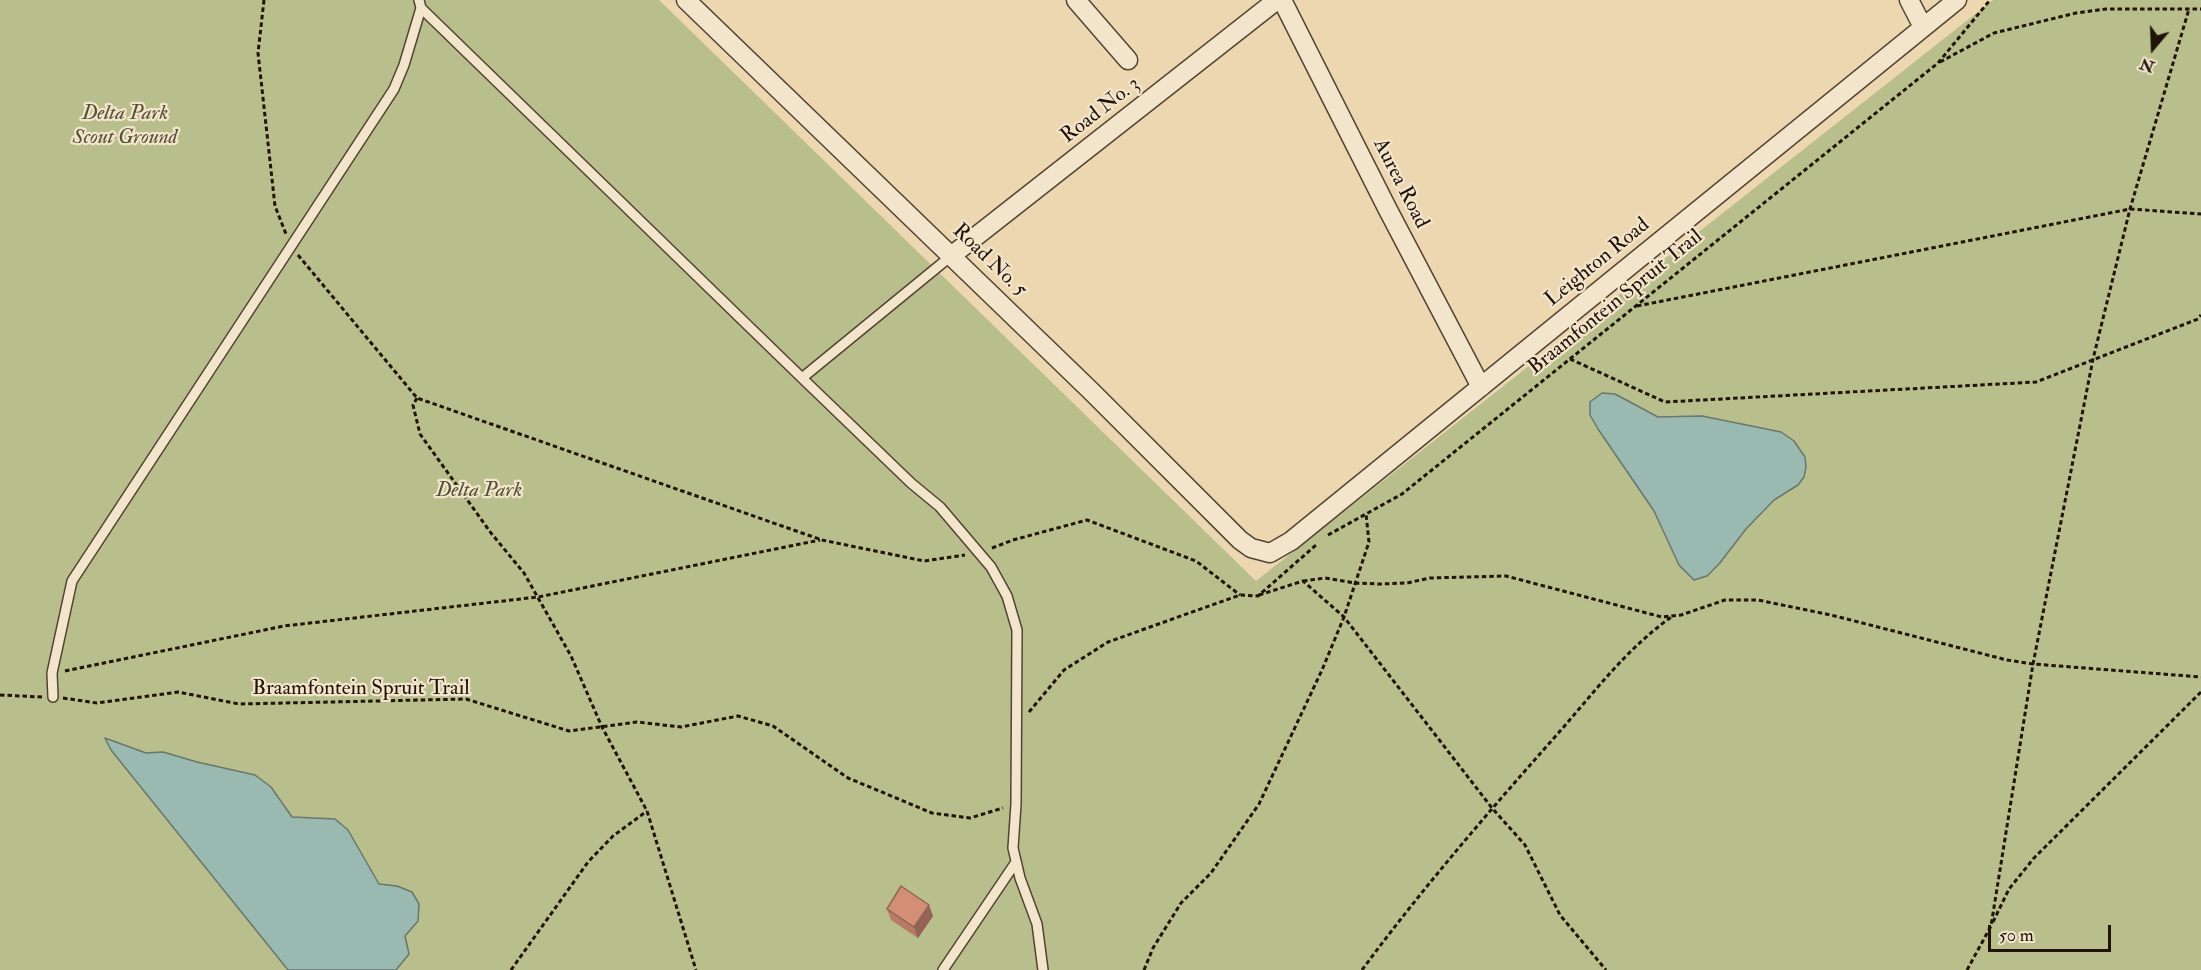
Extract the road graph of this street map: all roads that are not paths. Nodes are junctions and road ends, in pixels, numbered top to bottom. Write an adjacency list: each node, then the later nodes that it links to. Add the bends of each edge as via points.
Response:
1 (686, 0): 10 (street, Road No. 5)
2 (1076, 0): 9 (street)
3 (1277, 0): 10 (street, Road No. 3)
4 (1282, 0): 12 (street, Aurea Road)
5 (1909, 0): 8 (street)
6 (1957, 0): 8 (street, Leighton Road)
7 (420, 4): 11 (lane); 14 (lane, via 394,89 72,581 52,674)
8 (1923, 27): 12 (street, Leighton Road)
9 (1128, 60)
10 (951, 256): 11 (lane); 13 (street, Road No. 5, via 1240,540)
11 (802, 378): 15 (lane, via 940,507 991,567 1007,596 1017,630 1013,848)
12 (1481, 387): 13 (street, Leighton Road, via 1291,541 1276,551)
13 (1263, 552)
14 (53, 697)
15 (1016, 862): 16 (lane); 17 (lane, via 1037,924)
16 (943, 970)
17 (1044, 970)

